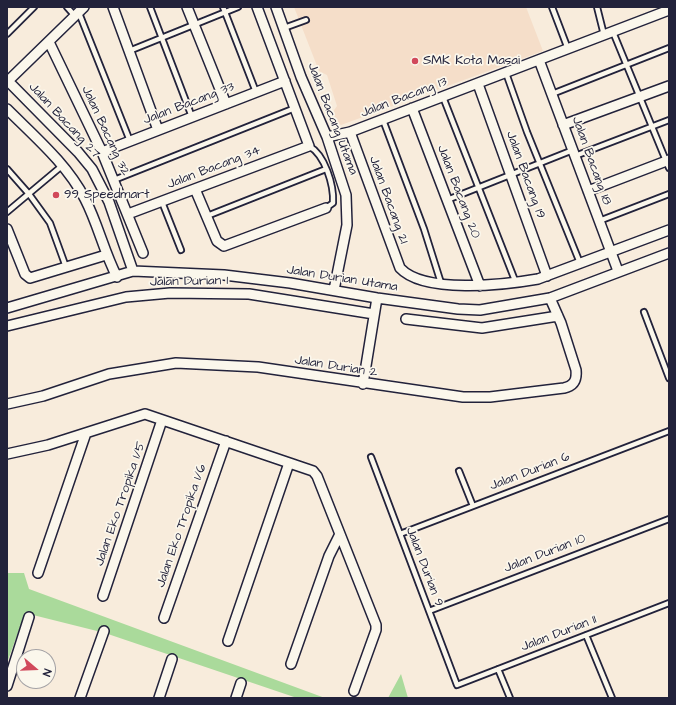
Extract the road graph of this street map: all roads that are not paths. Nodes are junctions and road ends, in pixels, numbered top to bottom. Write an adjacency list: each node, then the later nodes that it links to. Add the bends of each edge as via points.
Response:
1 (34, 7): 19 (lane)
2 (67, 7): 13 (lane)
3 (113, 7): 24 (street)
4 (150, 7): 20 (lane)
5 (187, 7): 16 (street)
6 (223, 7): 14 (lane)
7 (238, 7): 14 (lane)
8 (257, 7): 29 (street)
9 (276, 7): 17 (street, Jalan Bacang Utama)
10 (552, 7): 23 (lane)
11 (597, 7): 18 (lane)
12 (669, 10): 18 (street, Jalan Bacang 13)
13 (79, 12): 21 (street); 48 (lane)
14 (225, 12): 16 (lane); 32 (lane)
15 (306, 20): 17 (lane)
16 (194, 25): 20 (lane); 36 (street)
17 (284, 28): 47 (street, Jalan Bacang Utama, via 301,77)
18 (609, 33): 23 (street, Jalan Bacang 13); 26 (lane)
19 (7, 34)
20 (162, 38): 24 (lane); 40 (lane)
21 (49, 42): 28 (street); 50 (street, Jalan Bacang 32)
22 (669, 48): 26 (lane)
23 (568, 49): 25 (street, Jalan Bacang 13)
24 (129, 51): 45 (street)
25 (539, 60): 27 (street, Jalan Bacang 13); 33 (street, Jalan Bacang 18)
26 (626, 64): 33 (lane); 35 (lane)
27 (506, 73): 30 (street, Jalan Bacang 13); 52 (lane)
28 (8, 81): 80 (street, Jalan Bacang 27, via 92,169 109,202)
29 (285, 81): 32 (street, Jalan Bacang 33); 37 (street)
30 (478, 84): 34 (street, Jalan Bacang 13); 57 (street, Jalan Bacang 19)
31 (669, 86): 35 (street)
32 (256, 92): 36 (street, Jalan Bacang 33)
33 (552, 94): 43 (street, Jalan Bacang 18)
34 (443, 97): 38 (street, Jalan Bacang 13); 59 (lane)
35 (640, 97): 43 (street); 44 (lane)
36 (226, 104): 40 (street, Jalan Bacang 33)
37 (295, 108): 49 (street); 58 (lane)
38 (412, 108): 41 (street, Jalan Bacang 13); 64 (street, Jalan Bacang 20)
39 (7, 109): 54 (street)
40 (192, 117): 45 (street, Jalan Bacang 33)
41 (383, 120): 46 (street, Jalan Bacang 13); 84 (lane, via 424,229)
42 (669, 120): 44 (lane)
43 (563, 125): 51 (street, Jalan Bacang 18)
44 (652, 126): 51 (lane); 53 (lane)
45 (158, 130): 48 (street, Jalan Bacang 33)
46 (350, 132): 47 (street, Jalan Bacang 13); 84 (street, Jalan Bacang 21, via 400,268 405,274 421,280)
47 (327, 137): 87 (street, Jalan Bacang Utama, via 346,195 347,210 344,247)
48 (130, 141): 50 (street, Jalan Bacang 33)
49 (309, 146): 56 (lane, via 316,151); 60 (street, Jalan Bacang 34)
50 (102, 152): 58 (street, Jalan Bacang 32)
51 (574, 153): 52 (lane); 61 (street, Jalan Bacang 18)
52 (540, 163): 57 (lane); 78 (lane)
53 (668, 163): 61 (street)
54 (63, 165): 62 (lane); 77 (street, via 85,199)
55 (7, 169): 62 (lane)
56 (326, 169): 66 (lane, via 334,202); 69 (lane)
57 (511, 175): 59 (lane); 83 (street, Jalan Bacang 19)
58 (114, 180): 68 (street, Jalan Bacang 32)
59 (478, 188): 64 (lane); 85 (lane)
60 (195, 189): 65 (street, Jalan Bacang 34); 69 (street)
61 (588, 191): 70 (street, Jalan Bacang 18)
62 (29, 194): 67 (lane); 79 (lane, via 50,223)
63 (669, 194): 70 (lane)
64 (447, 200): 86 (street, Jalan Bacang 20)
65 (162, 202): 68 (street, Jalan Bacang 34); 73 (lane)
66 (326, 208): 69 (street, via 224,246 217,241)
67 (7, 212)
68 (128, 214): 75 (street, Jalan Bacang 32)
69 (207, 216)
70 (599, 221): 74 (street, Jalan Bacang 18)
71 (7, 229): 79 (street, via 28,277)
72 (669, 230): 74 (street)
73 (181, 250)
74 (611, 252): 78 (street); 81 (street, Jalan Bacang 18)
75 (143, 253)
76 (669, 253): 81 (street, Jalan Durian Utama)
77 (106, 255): 79 (street); 82 (street)
78 (580, 263): 83 (street)
79 (66, 267)
80 (133, 271): 82 (street, Jalan Durian Utama); 87 (street, Jalan Durian Utama, via 290,282)
81 (618, 271): 89 (street, Jalan Durian Utama)
82 (117, 276): 90 (street, Jalan Durian Utama)
83 (547, 276): 85 (street)
84 (441, 283): 86 (street)
85 (516, 283): 86 (street)
86 (480, 286)
87 (334, 290): 88 (street, Jalan Durian Utama)
88 (377, 298): 89 (street, Jalan Durian Utama, via 480,310); 92 (street)
89 (550, 298): 93 (street, Jalan Durian 2)
90 (7, 308)
91 (644, 312): 96 (lane)
92 (374, 314): 95 (street, Jalan Durian 1, via 249,294 170,293 126,297); 97 (street)
93 (558, 316): 94 (street, via 482,328); 97 (street, Jalan Durian 2, via 576,370 577,377 570,387 475,398)
94 (406, 319)
95 (7, 326)
96 (669, 378)
97 (363, 384): 98 (street, Jalan Durian 2, via 258,367 176,363 109,374 43,396)
98 (7, 404)
99 (162, 420): 101 (street, via 144,414); 102 (street); 112 (street, Jalan Eko Tropika 1/5)
100 (669, 431): 107 (lane, Jalan Durian 6)
101 (86, 432): 103 (street); 111 (street)
102 (226, 441): 105 (street); 116 (street, Jalan Eko Tropika 1/6)
103 (8, 456)
104 (371, 457): 110 (lane, Jalan Durian 9)
105 (289, 463): 109 (street, via 316,474); 119 (street)
106 (459, 471): 107 (lane)
107 (473, 506): 110 (lane, Jalan Durian 6)
108 (669, 518): 114 (lane, Jalan Durian 10)
109 (340, 534): 121 (street, via 329,556); 126 (street, via 376,627)
110 (400, 534): 114 (lane, Jalan Durian 9)
111 (38, 573)
112 (103, 596)
113 (669, 603): 118 (lane, Jalan Durian 11)
114 (429, 611): 124 (lane, Jalan Durian 9)
115 (29, 618): 125 (street)
116 (164, 618)
117 (104, 631): 127 (street)
118 (586, 635): 122 (lane, Jalan Durian 11); 131 (lane)
119 (228, 641)
120 (172, 658): 128 (street)
121 (291, 664)
122 (498, 669): 124 (lane, Jalan Durian 11); 130 (lane)
123 (241, 683): 129 (street)
124 (457, 685)
125 (7, 686)
126 (354, 691)
127 (80, 698)
128 (159, 698)
129 (236, 698)
130 (510, 698)
131 (612, 698)

